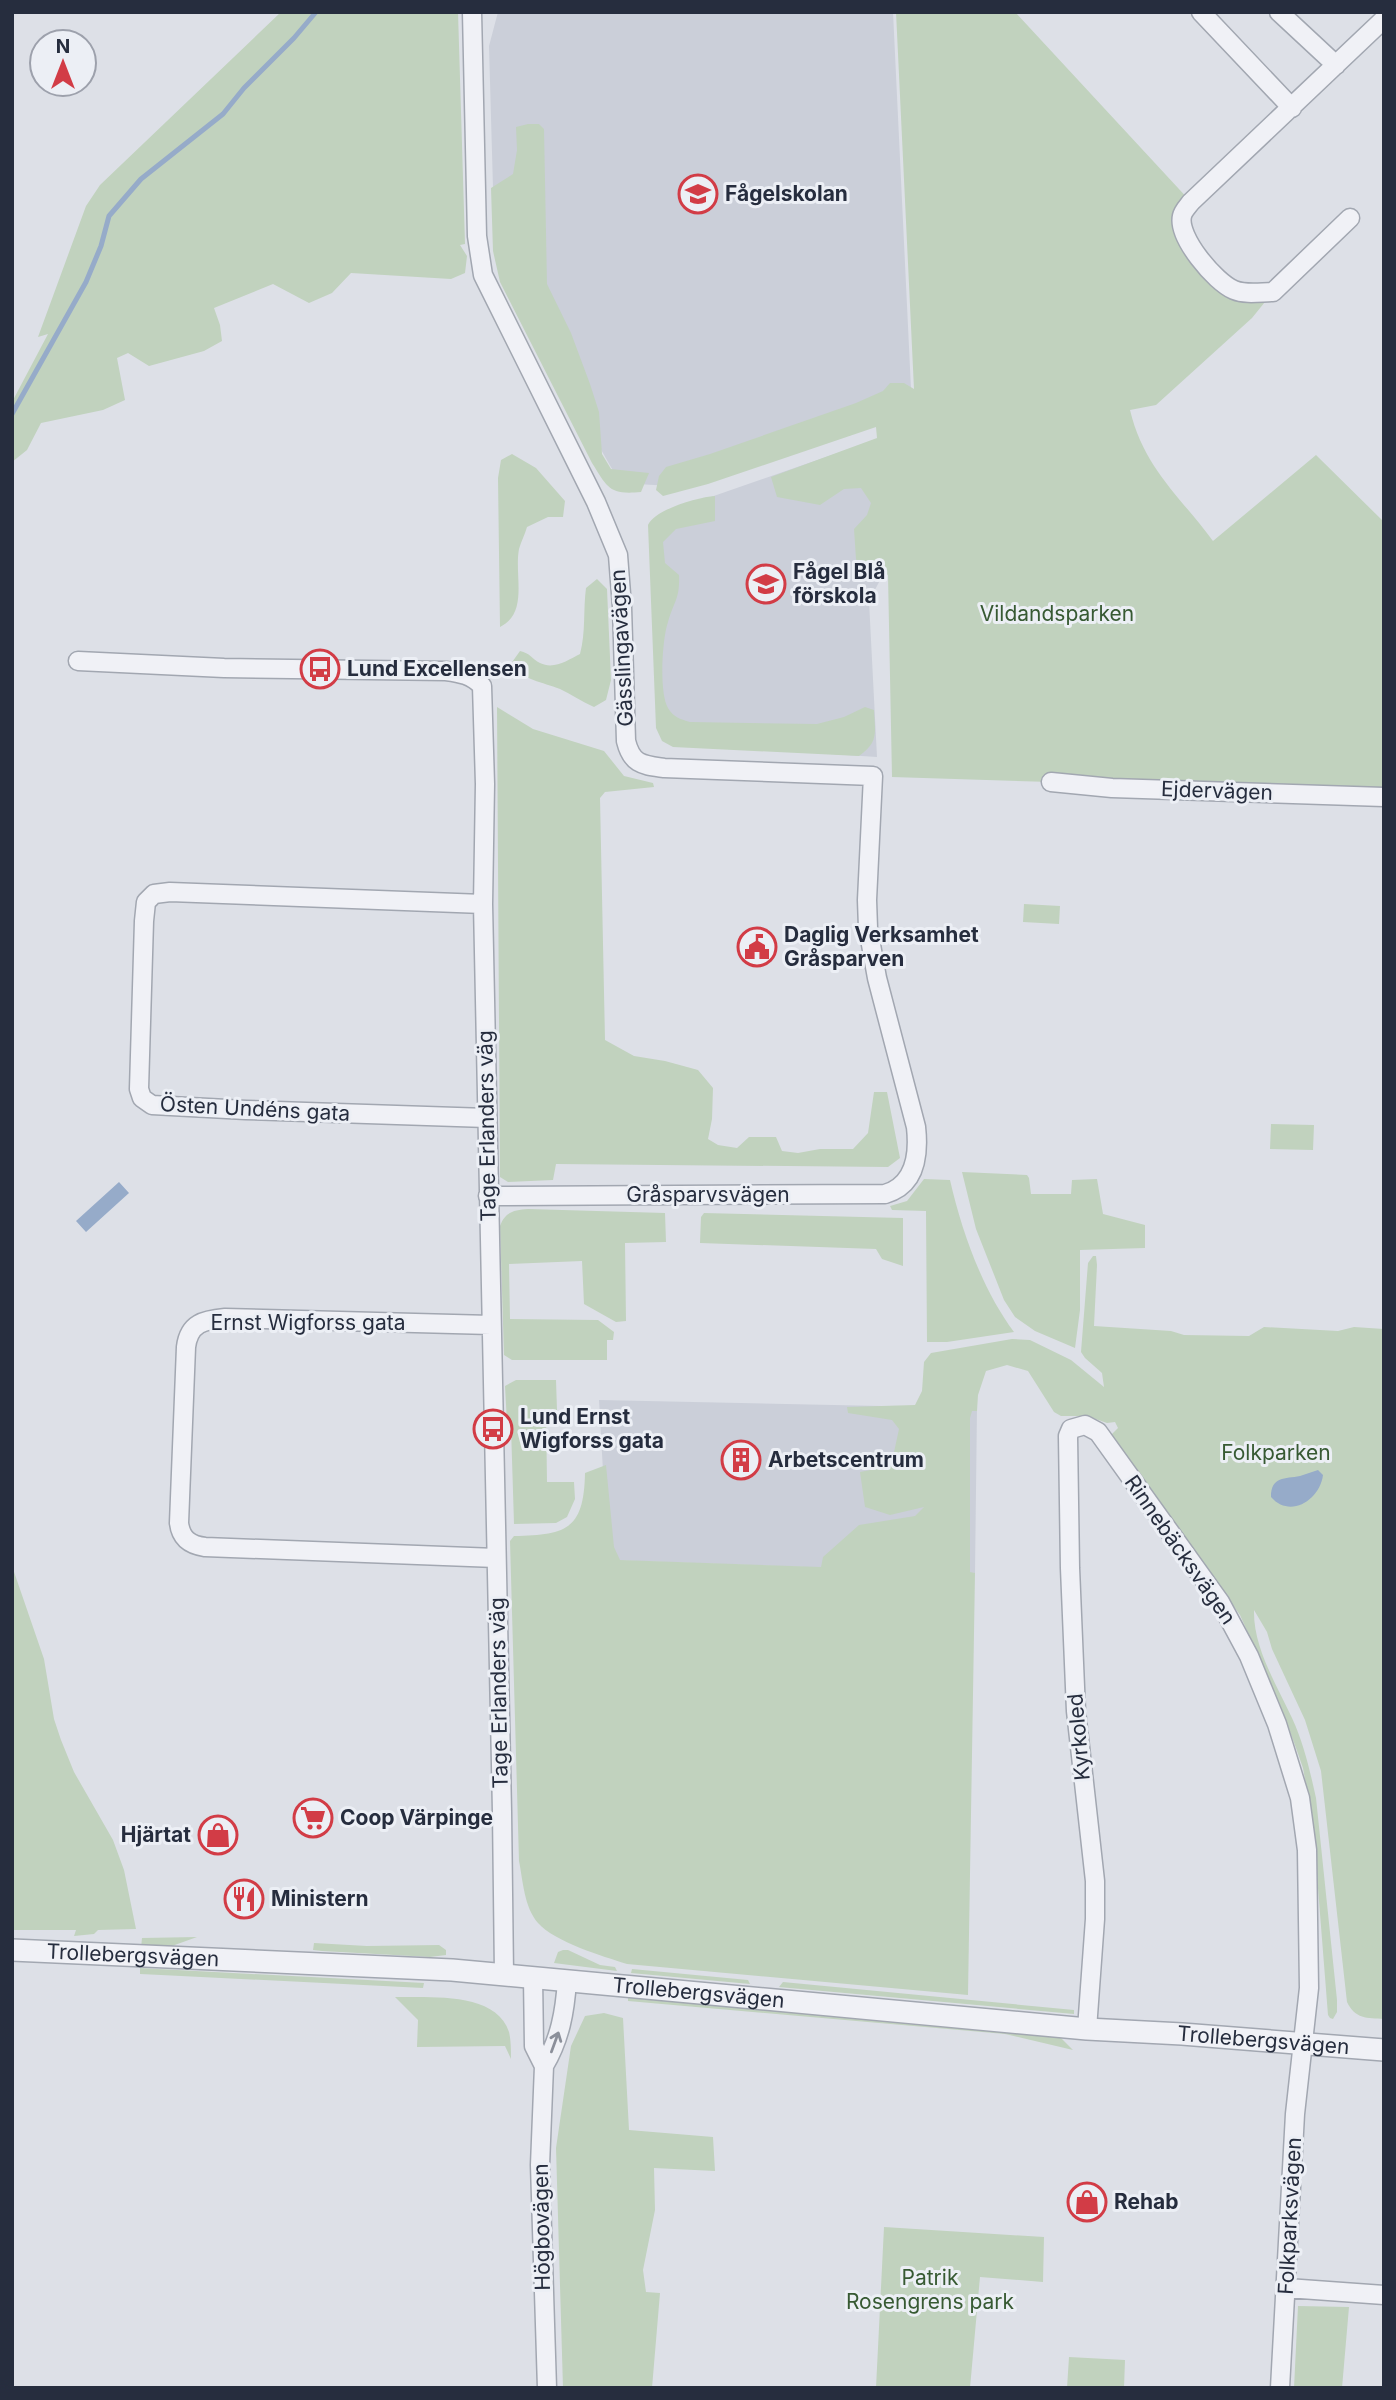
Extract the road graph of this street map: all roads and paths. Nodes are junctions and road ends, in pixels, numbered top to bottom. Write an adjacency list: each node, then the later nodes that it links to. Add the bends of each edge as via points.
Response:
1 (472, 12): 13 (street, Gässlingavägen, via 479,260 618,555 629,754 641,765 664,768 873,776 868,928 916,1127)
2 (1201, 12): 6 (street)
3 (1279, 12): 5 (street)
4 (1384, 19): 5 (street)
5 (1336, 65): 6 (street)
6 (1292, 108): 7 (street, via 1191,202 1182,216 1184,235 1202,262 1232,289 1273,292)
7 (1350, 218)
8 (78, 661): 11 (street, Tage Erlanders väg, via 446,671 475,678 482,686 483,698)
9 (1051, 782): 10 (street, Ejdervägen)
10 (1384, 797)
11 (483, 904): 12 (street, Tage Erlanders väg); 12 (street, Östen Undéns gata, via 154,894 145,911 139,1089 152,1105)
12 (487, 1118): 14 (street, Tage Erlanders väg)
13 (914, 1167): 14 (street, Gråsparvsvägen, via 903,1185 872,1196)
14 (488, 1196): 15 (street, Tage Erlanders väg)
15 (491, 1325): 17 (street, Tage Erlanders väg); 17 (street, Ernst Wigforss gata, via 225,1318 198,1323 186,1347 179,1523 185,1539 205,1547)
16 (1068, 1444): 22 (street, Kyrkoled, via 1076,1711 1095,1881); 23 (street, Rinnebäcksvägen, via 1071,1429 1077,1426 1098,1432 1220,1602 1277,1724 1300,1798 1307,1850 1309,1988)
17 (496, 1558): 19 (street, Tage Erlanders väg)
18 (12, 1950): 19 (street, Trollebergsvägen)
19 (503, 1975): 20 (street, Trollebergsvägen)
20 (533, 1977): 21 (street, Trollebergsvägen); 25 (street, Högbovägen, via 534,2046)
21 (568, 1980): 22 (street, Trollebergsvägen); 25 (street, Högbovägen, one-way to 21, via 555,2046)
22 (1087, 2029): 23 (street, Trollebergsvägen)
23 (1303, 2044): 24 (street, Trollebergsvägen); 26 (street, Folkparksvägen)
24 (1384, 2050)
25 (544, 2066): 28 (street, Högbovägen, via 540,2165)
26 (1287, 2288): 27 (street); 29 (street, Folkparksvägen)
27 (1384, 2295)
28 (547, 2388)
29 (1280, 2388)

